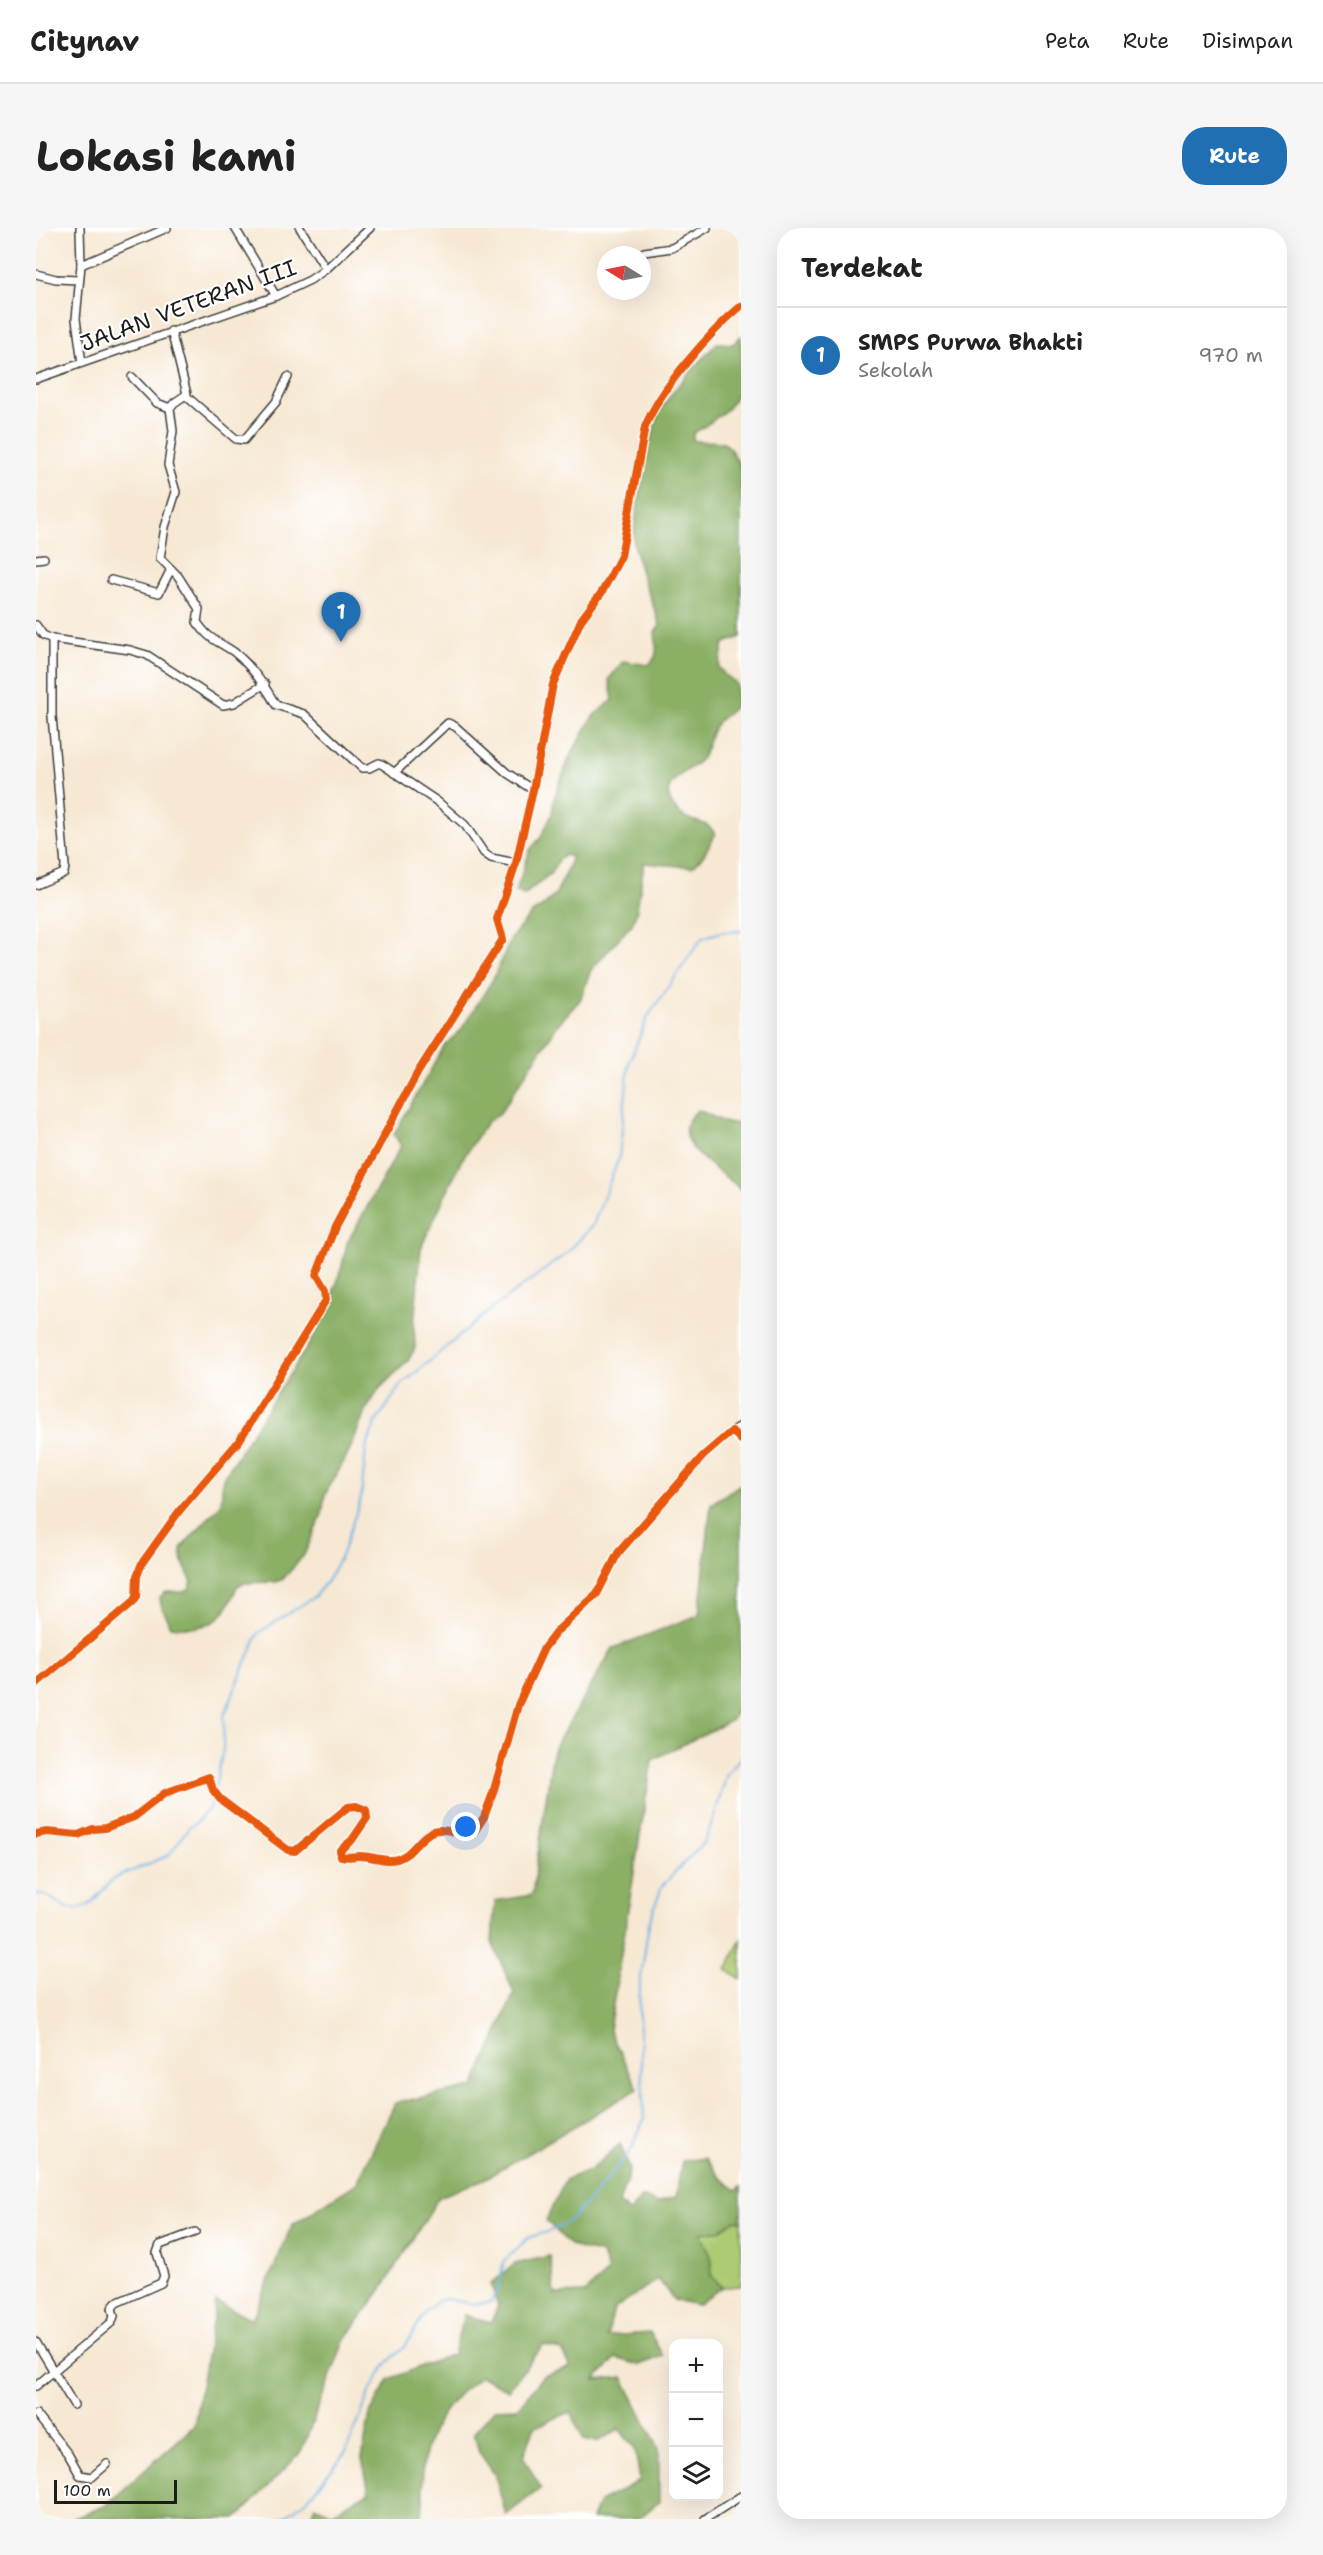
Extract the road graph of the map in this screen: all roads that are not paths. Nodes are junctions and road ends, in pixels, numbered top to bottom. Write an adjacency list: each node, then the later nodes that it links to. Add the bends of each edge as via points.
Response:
1 (80, 228): 8 (street)
2 (167, 228): 8 (street)
3 (235, 228): 12 (street)
4 (300, 228): 9 (street)
5 (370, 228): 9 (street, JALAN VETERAN III)
6 (707, 228): 7 (street, via 672,248)
7 (651, 251)
8 (81, 265): 11 (street)
9 (326, 269): 12 (street, JALAN VETERAN III)
10 (36, 274): 11 (street)
11 (79, 280): 15 (street, via 76,319)
12 (276, 296): 14 (street, JALAN VETERAN III)
13 (741, 306): 27 (street, via 711,333 651,412 624,546 612,576 581,620 557,671)
14 (171, 331): 15 (street, JALAN VETERAN III); 19 (street)
15 (82, 363): 18 (street, JALAN VETERAN III)
16 (132, 376): 20 (street, via 157,403)
17 (288, 377): 19 (street, via 276,402 244,440 236,439)
18 (36, 379)
19 (186, 396): 20 (street)
20 (170, 408): 21 (street, via 173,431 168,465 176,492 160,553)
21 (171, 569): 22 (street, via 159,593); 25 (street, via 199,609 196,620 205,634 235,653)
22 (111, 580)
23 (36, 625): 24 (street)
24 (52, 639): 25 (street, via 147,655 223,705 234,703); 29 (street, via 52,716 65,866 60,876)
25 (264, 684): 26 (street, via 276,705 304,714 362,768 379,763)
26 (394, 773): 27 (street, via 448,723); 28 (street, via 465,825 484,854)
27 (533, 790): 28 (street)
28 (516, 863): 33 (street, via 497,921 503,939 418,1072 329,1241 316,1276 326,1294 324,1304 238,1441 142,1563 132,1603)
29 (36, 885)
30 (741, 1426): 31 (street)
31 (732, 1431): 32 (street); 34 (street, via 703,1456 618,1553 597,1594 544,1648 518,1705 493,1793 475,1831 433,1832 398,1860 348,1858 341,1856 340,1850 367,1818 366,1810 356,1806 348,1807 296,1851 288,1850 219,1799 208,1777 165,1793 134,1817 105,1828 78,1835)
32 (741, 1440)
33 (36, 1684)
34 (36, 1834)
35 (195, 2232): 37 (street, via 160,2245 157,2253 164,2276 161,2283 116,2303 112,2322)
36 (36, 2342): 37 (street)
37 (52, 2372): 38 (street); 39 (street)
38 (36, 2386)
39 (74, 2405)
40 (36, 2414): 41 (street, via 80,2475 92,2477)
41 (107, 2464)
42 (741, 2496): 43 (street)
43 (705, 2519)

